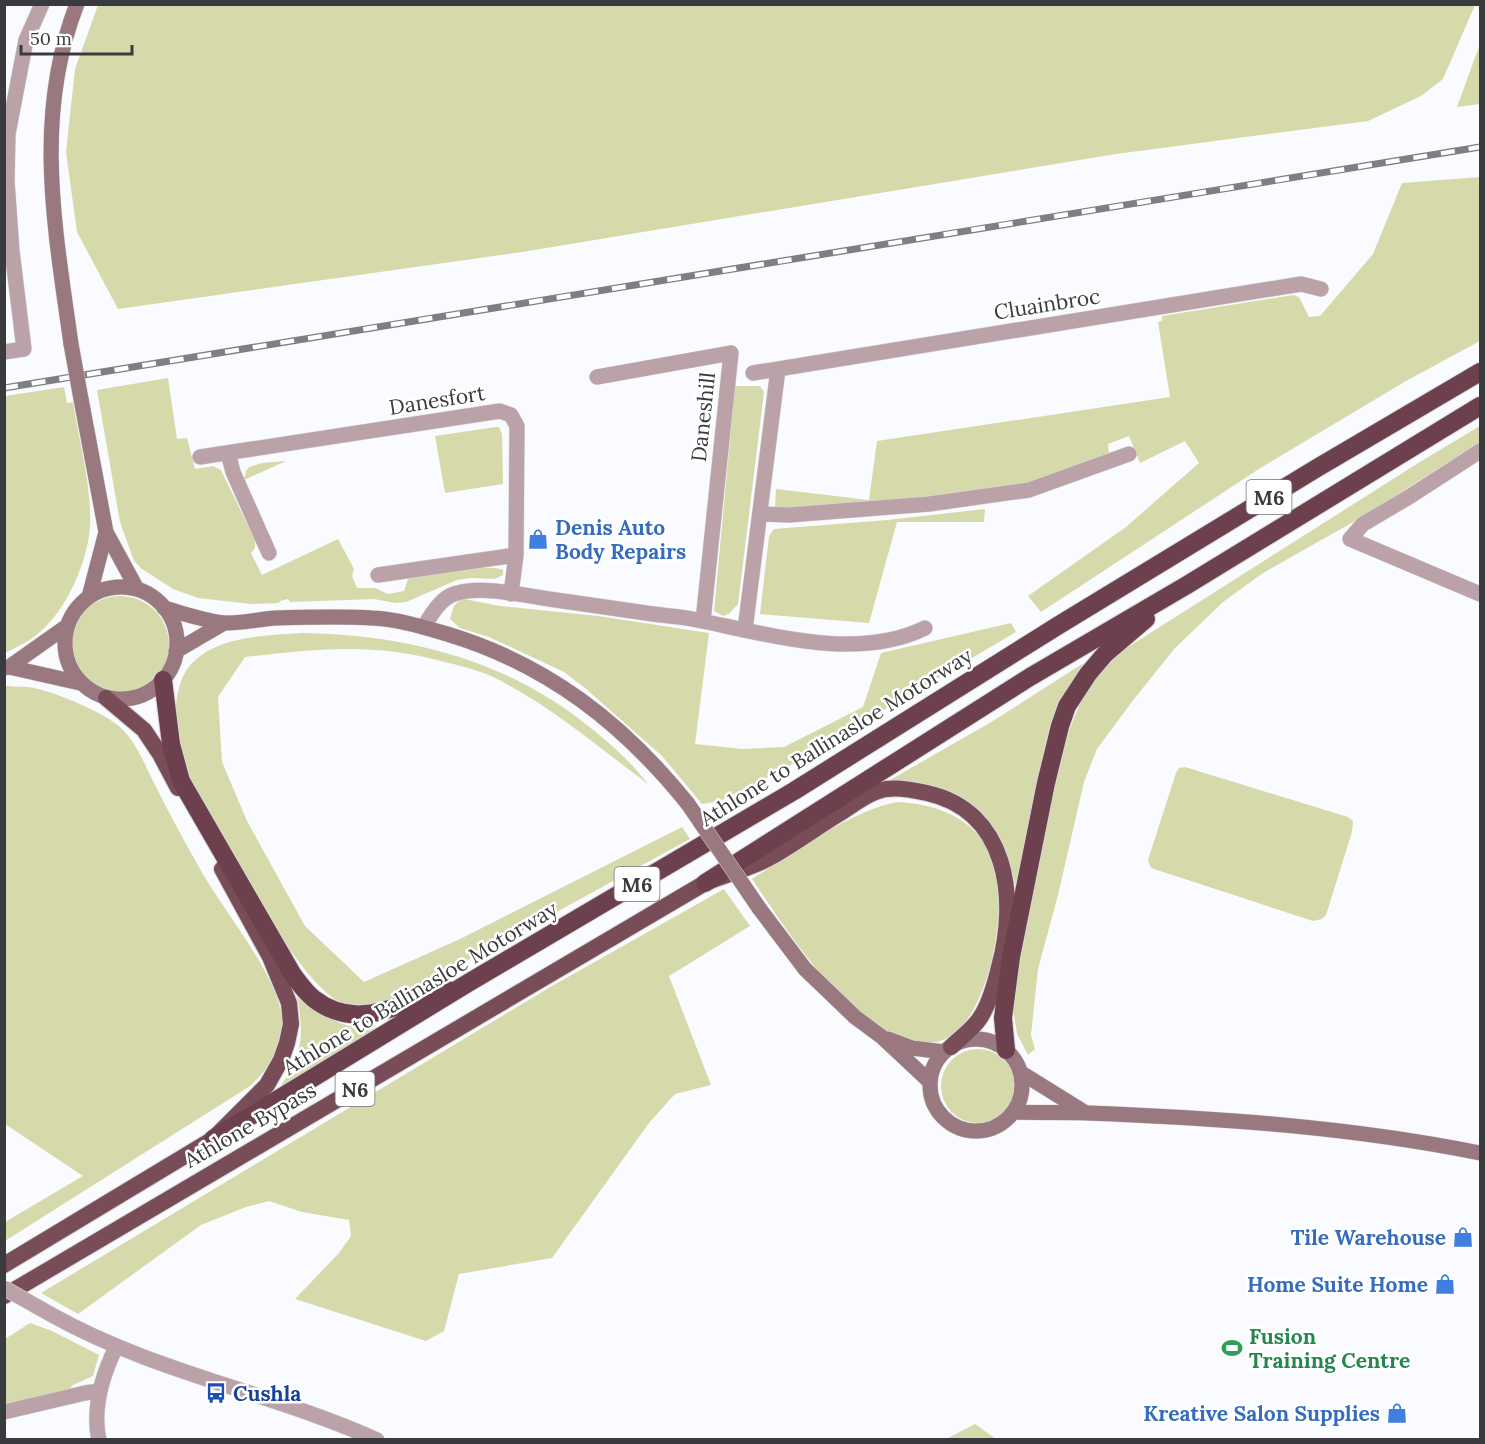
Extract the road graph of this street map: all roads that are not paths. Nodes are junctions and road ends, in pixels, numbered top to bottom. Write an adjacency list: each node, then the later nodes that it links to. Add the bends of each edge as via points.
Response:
1 (42, 4): 4 (street, via 26,40 8,134 7,181 24,349)
2 (77, 4): 15 (main road, bridge, via 56,72 52,214 71,344)
3 (1321, 289): 5 (street, Cluainbroc, via 1301,284)
4 (4, 352)
5 (778, 369): 7 (street, Cluainbroc); 14 (street)
6 (1480, 372): 37 (highway, Athlone to Ballinasloe Motorway / M6, via 1069,619 794,791)
7 (753, 373)
8 (597, 377): 25 (street, Daneshill, via 731,353)
9 (1480, 406): 19 (highway, M6)
10 (1480, 451): 22 (street, via 1363,524 1350,539)
11 (228, 453): 13 (street, Danesfort); 16 (street, via 232,472); 17 (street, Danesfort, via 500,411 511,415 517,426)
12 (1130, 454): 14 (street, via 1029,490 929,504)
13 (200, 457)
14 (761, 514): 30 (street)
15 (106, 532): 20 (main road); 23 (main road)
16 (268, 553)
17 (516, 555): 18 (street); 21 (street, Danesfort)
18 (378, 575)
19 (1187, 585): 36 (highway, M6, via 1030,677); 40 (highway, via 1105,654 1067,706 1046,783 1011,957 1003,1018)
20 (137, 589): 23 (main road, via 105,589); 24 (main road)
21 (512, 594): 25 (street); 28 (street, via 455,594 432,614)
22 (1480, 594)
23 (89, 597): 27 (main road, via 78,606)
24 (164, 608): 26 (main road); 31 (main road, via 174,626)
25 (702, 621): 30 (street)
26 (224, 623): 28 (main road, via 328,616 375,618); 31 (main road)
27 (67, 626): 32 (main road); 34 (main road, via 65,651 72,673)
28 (424, 627): 38 (main road, bridge, via 515,659 611,722 688,804 805,969)
29 (925, 628): 30 (street, via 893,640 863,644 808,641)
30 (745, 630)
31 (176, 651): 33 (main road)
32 (7, 667): 34 (main road)
33 (163, 680): 35 (main road, via 147,693 129,699); 37 (highway, via 171,744 182,781 293,975 313,998 331,1010 351,1016 368,1015)
34 (80, 682): 35 (main road)
35 (106, 698): 45 (highway, Athlone Bypass, via 144,730 160,754 270,957 290,1003 287,1043 267,1084)
36 (705, 883): 39 (highway, Athlone Bypass, via 771,857 864,797 885,789 946,797 967,810 985,828 1004,871 1008,925 993,991 980,1018); 49 (highway, Athlone Bypass / N6)
37 (468, 983): 45 (highway, Athlone to Ballinasloe Motorway / M6)
38 (882, 1037): 39 (main road, via 912,1048); 42 (main road)
39 (947, 1050): 40 (main road, via 963,1041 980,1040); 42 (main road)
40 (1006, 1050): 41 (main road)
41 (1020, 1072): 43 (main road, via 1023,1088); 44 (main road)
42 (930, 1082): 43 (main road, via 940,1114 963,1130 983,1131)
43 (1015, 1112): 44 (main road)
44 (1086, 1113): 46 (main road, via 1311,1127)
45 (213, 1139): 47 (highway, Athlone Bypass)
46 (1480, 1153)
47 (4, 1265)
48 (4, 1288): 50 (street, bridge)
49 (4, 1296)
50 (116, 1347): 51 (street); 54 (street)
51 (99, 1392): 52 (street); 53 (street)
52 (4, 1412)
53 (99, 1440)
54 (377, 1440)

